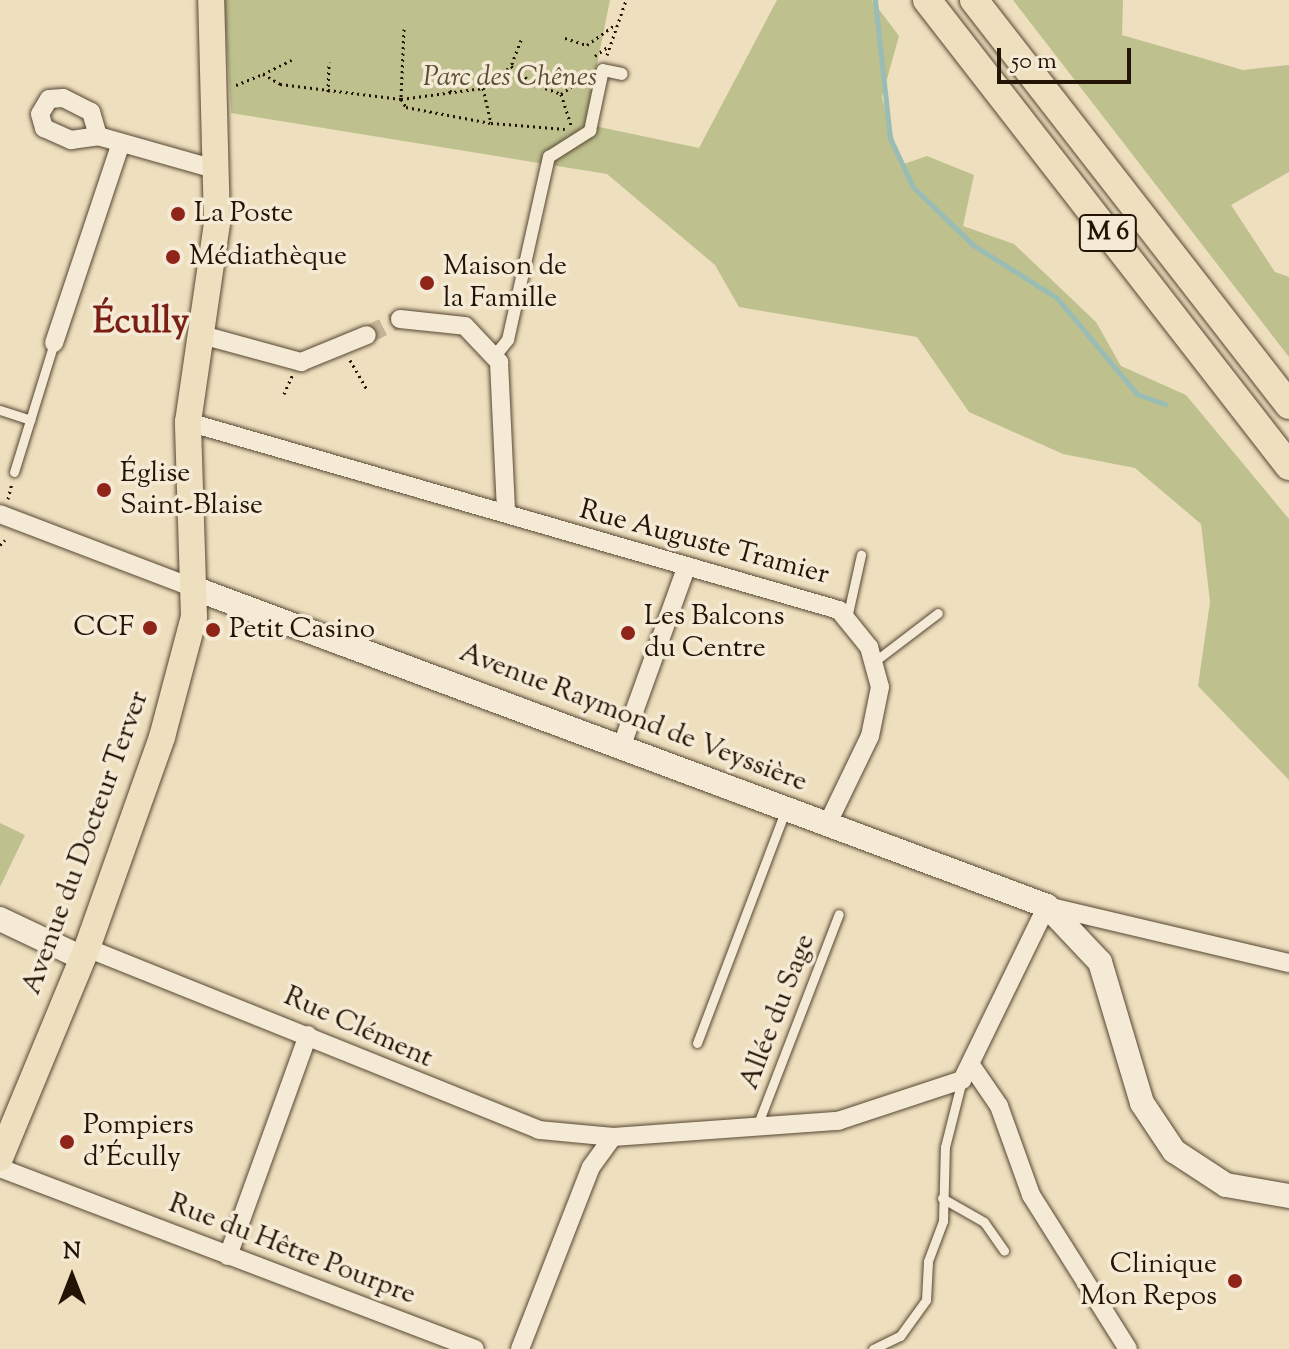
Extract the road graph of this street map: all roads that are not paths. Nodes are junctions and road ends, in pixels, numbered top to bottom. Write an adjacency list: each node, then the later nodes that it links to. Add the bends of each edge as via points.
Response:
1 (211, 0): 7 (main road, Avenue du Docteur Terver)
2 (927, 0): 17 (highway, M 6)
3 (974, 0): 13 (highway, M 6)
4 (622, 74): 12 (street, via 603,70 590,131 549,157 508,340)
5 (98, 136): 6 (street)
6 (121, 143): 7 (street); 11 (street)
7 (215, 169): 9 (main road, Avenue du Docteur Terver, via 217,223)
8 (400, 319): 12 (street, via 465,326)
9 (202, 335): 10 (street, via 301,362); 16 (main road, Avenue du Docteur Terver)
10 (367, 335)
11 (54, 343): 15 (lane)
12 (497, 359): 19 (street)
13 (1289, 405)
14 (0, 410): 15 (lane)
15 (30, 420): 18 (lane)
16 (188, 422): 19 (street, Rue Auguste Tramier, via 476,511); 23 (main road, Avenue du Docteur Terver)
17 (1289, 466)
18 (13, 477)
19 (506, 512): 22 (street, Rue Auguste Tramier)
20 (8, 518): 23 (street)
21 (861, 555): 25 (lane)
22 (685, 571): 25 (street, Rue Auguste Tramier, via 794,592); 27 (street)
23 (196, 589): 27 (main road, Avenue Raymond de Veyssière); 33 (main road, Avenue du Docteur Terver, via 162,737)
24 (938, 613): 26 (lane)
25 (847, 618): 26 (street, Rue Auguste Tramier)
26 (875, 661): 29 (street, Rue Auguste Tramier, via 880,687 870,736)
27 (622, 745): 28 (main road, Avenue Raymond de Veyssière)
28 (786, 809): 29 (main road, Avenue Raymond de Veyssière); 36 (lane)
29 (827, 825): 30 (main road, Avenue Raymond de Veyssière)
30 (1047, 906): 34 (street); 37 (street); 42 (main road, via 1100,962 1142,1103 1174,1151 1226,1185)
31 (839, 914): 38 (lane, Allée du Sage)
32 (0, 919): 33 (main road)
33 (76, 951): 35 (street, Rue Clément); 40 (main road, Avenue du Docteur Terver)
34 (1289, 963)
35 (308, 1035): 39 (street, Rue Clément, via 539,1130); 45 (street)
36 (697, 1043)
37 (967, 1074): 38 (street, Rue Clément, via 838,1121); 43 (lane); 49 (street, via 999,1106 1031,1195)
38 (757, 1126): 39 (street, Rue Clément)
39 (613, 1137): 47 (street, via 591,1167)
40 (0, 1158)
41 (0, 1168): 45 (street, Rue du Hêtre Pourpre)
42 (1289, 1196)
43 (942, 1198): 44 (lane, via 984,1222); 48 (lane, via 926,1300 900,1336)
44 (1004, 1251)
45 (228, 1256): 46 (street, Rue du Hêtre Pourpre)
46 (475, 1349)
47 (520, 1349)
48 (873, 1349)
49 (1128, 1349)

